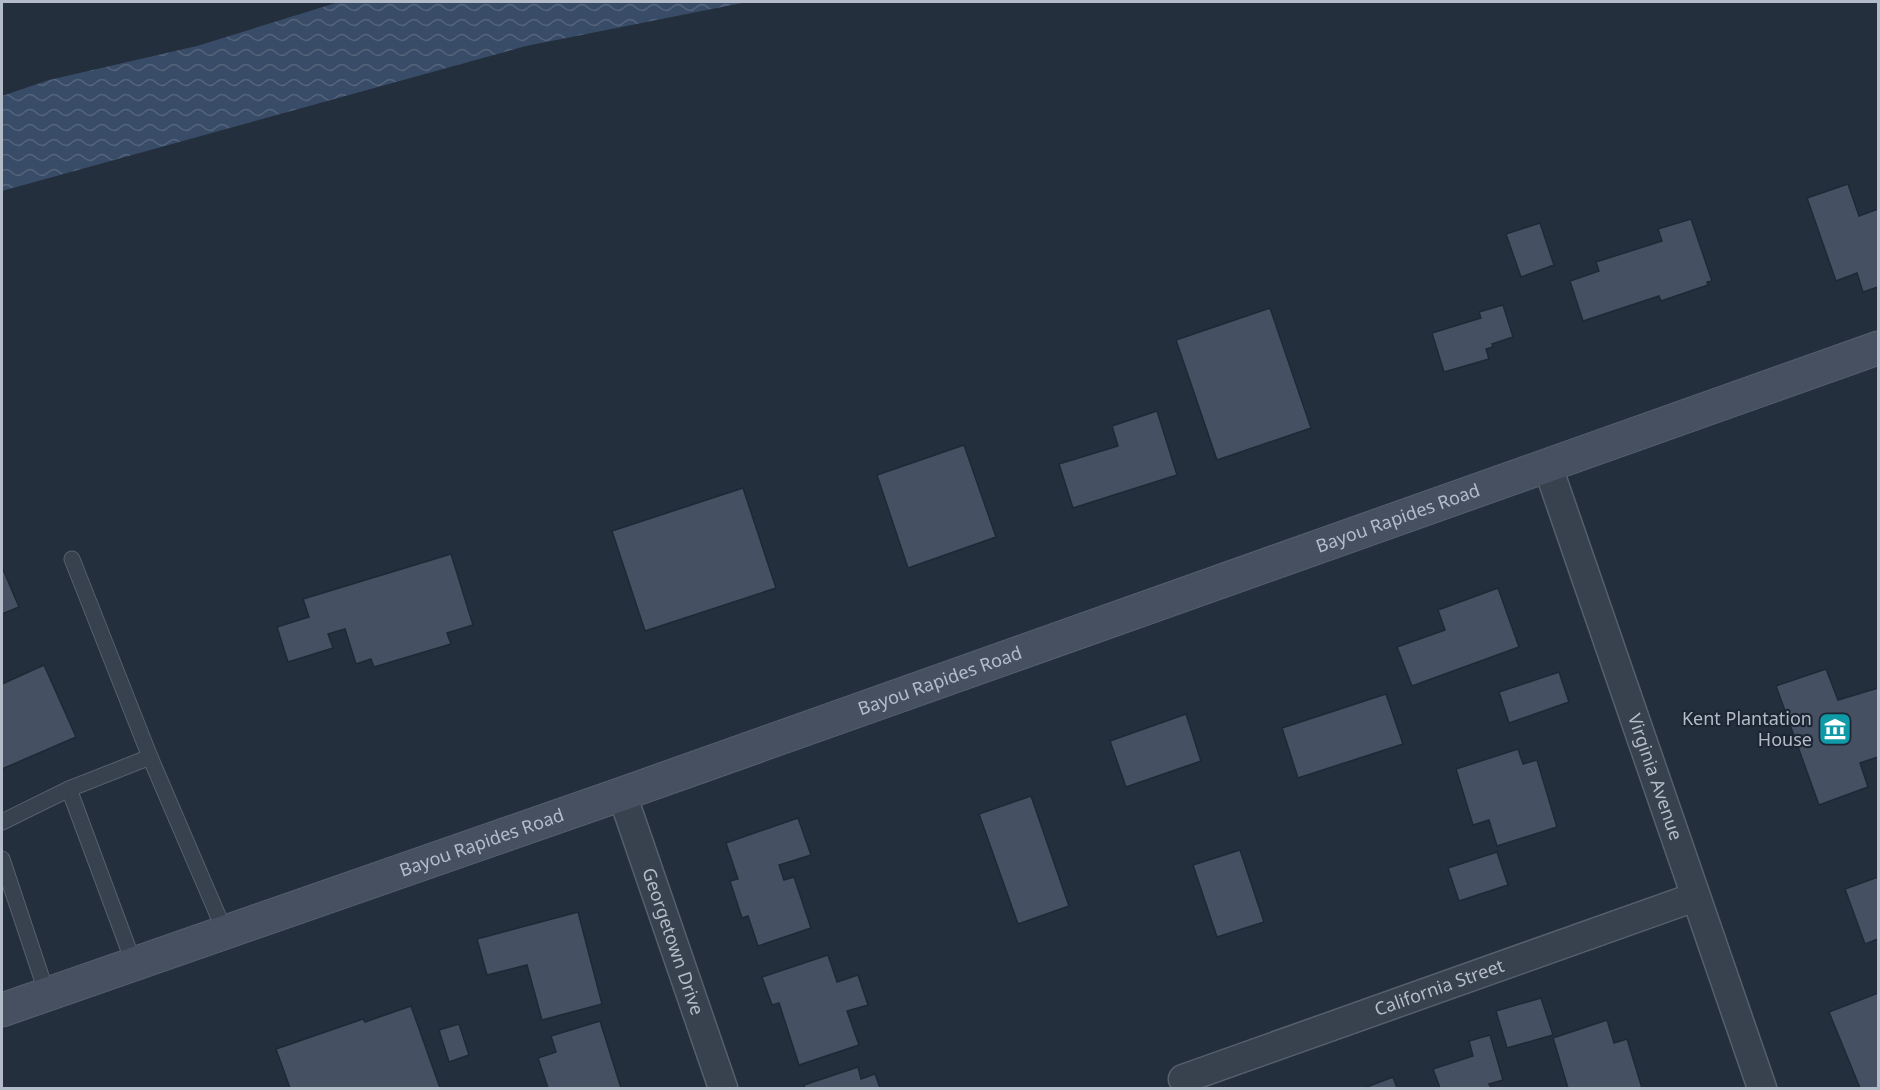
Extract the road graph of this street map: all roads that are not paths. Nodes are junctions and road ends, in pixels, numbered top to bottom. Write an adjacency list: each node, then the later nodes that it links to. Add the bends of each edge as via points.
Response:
1 (1878, 348): 2 (main road, Bayou Rapides Road)
2 (1548, 467): 6 (main road, Bayou Rapides Road); 9 (street, Virginia Avenue)
3 (72, 559): 4 (lane)
4 (150, 757): 5 (lane); 10 (lane)
5 (69, 789): 7 (lane); 11 (lane)
6 (622, 794): 10 (main road, Bayou Rapides Road); 15 (street, Georgetown Drive)
7 (2, 822)
8 (2, 859): 12 (lane)
9 (1695, 897): 14 (street, California Street); 16 (street, Virginia Avenue)
10 (225, 932): 11 (main road, Bayou Rapides Road)
11 (134, 964): 12 (main road, Bayou Rapides Road)
12 (47, 994): 13 (main road, Bayou Rapides Road)
13 (2, 1010)
14 (1183, 1079)
15 (723, 1089)
16 (1762, 1089)

